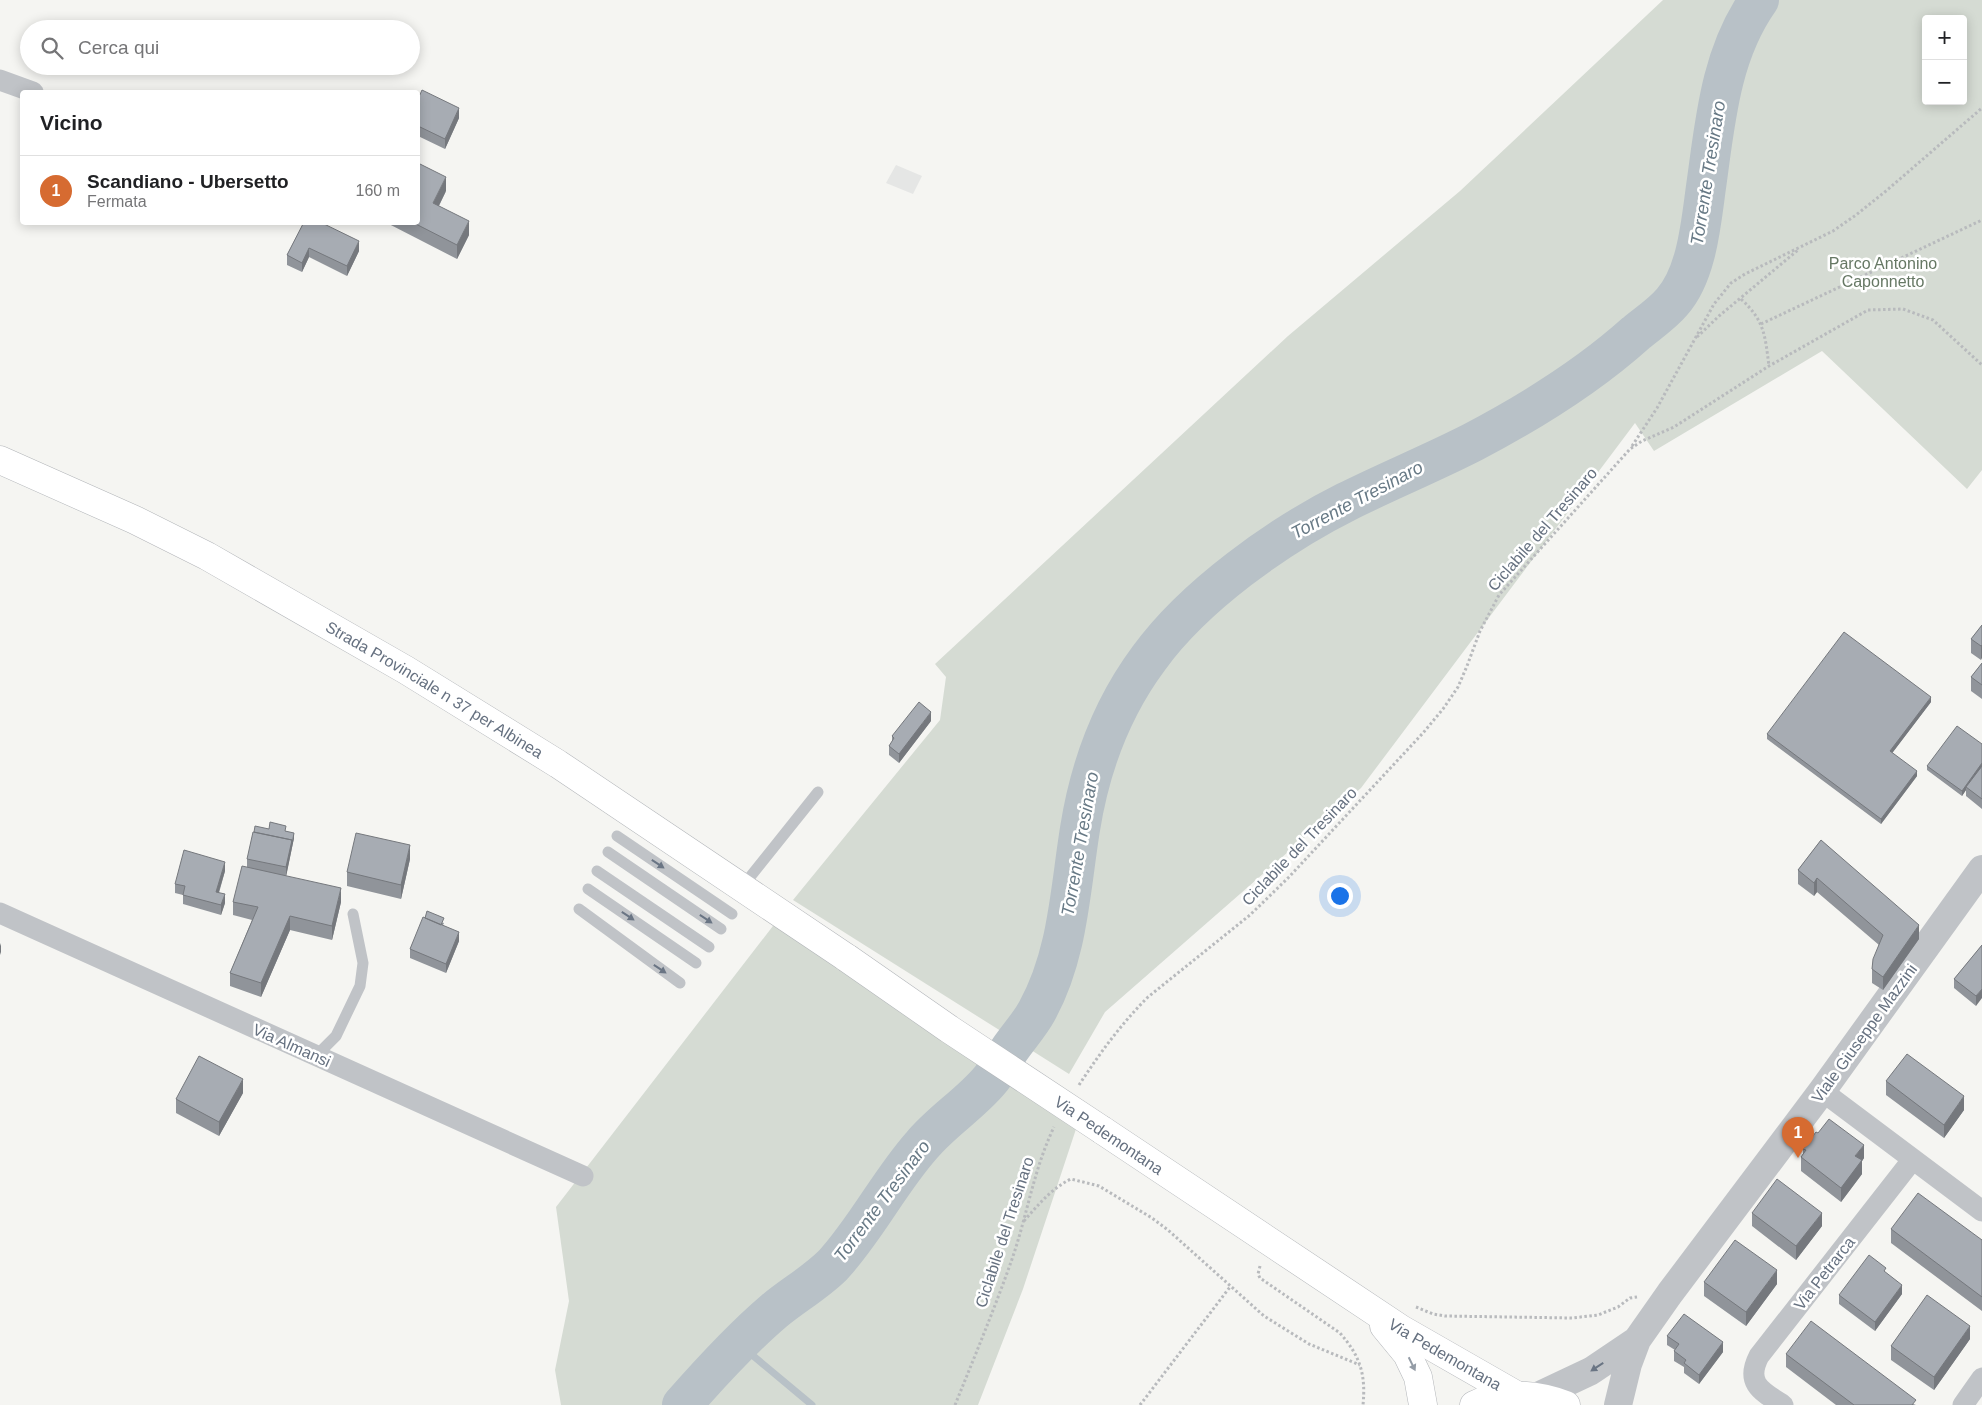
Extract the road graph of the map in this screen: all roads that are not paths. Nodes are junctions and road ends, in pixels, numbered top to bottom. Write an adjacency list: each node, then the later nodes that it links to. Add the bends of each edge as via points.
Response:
1 (0, 80): 2 (street)
2 (28, 90)
3 (0, 460): 9 (main road, Strada Provinciale n 37 per Albinea, via 207,556 397,665 558,764)
4 (818, 792): 9 (lane)
5 (617, 836): 14 (lane, one-way to 14)
6 (608, 852): 15 (lane, one-way to 15)
7 (1982, 869): 21 (street, Viale Giuseppe Mazzini)
8 (597, 871): 16 (lane)
9 (742, 887): 17 (main road, Strada Provinciale n 37 per Albinea)
10 (588, 889): 18 (lane, one-way to 18)
11 (579, 908): 19 (lane, one-way to 19)
12 (0, 913): 20 (street, Via Almansi)
13 (353, 914): 20 (lane, via 363,963 360,986 336,1036)
14 (732, 914)
15 (721, 929)
16 (709, 946)
17 (847, 958): 25 (main road, Via Pedemontana, bridge, via 949,1030)
18 (696, 963)
19 (680, 984)
20 (316, 1056): 23 (street, Via Almansi)
21 (1822, 1090): 22 (street); 26 (street, Viale Giuseppe Mazzini)
22 (1912, 1159): 24 (street); 33 (street, Via Petrarca, via 1759,1356 1753,1376 1762,1392)
23 (584, 1176)
24 (1982, 1210)
25 (1372, 1310): 28 (main road, Via Pedemontana, via 1431,1347); 29 (main road, Via Pedemontana, one-way to 29, via 1407,1354 1418,1377)
26 (1637, 1340): 28 (street, Viale Giuseppe Mazzini, one-way to 28, via 1591,1371); 32 (street, Viale Giuseppe Mazzini)
27 (1982, 1378): 34 (street)
28 (1528, 1396): 30 (main road, Via Pedemontana, via 1491,1398); 31 (main road, Via Pedemontana)
29 (1423, 1405)
30 (1474, 1405)
31 (1566, 1405)
32 (1618, 1405)
33 (1782, 1405)
34 (1963, 1405)

